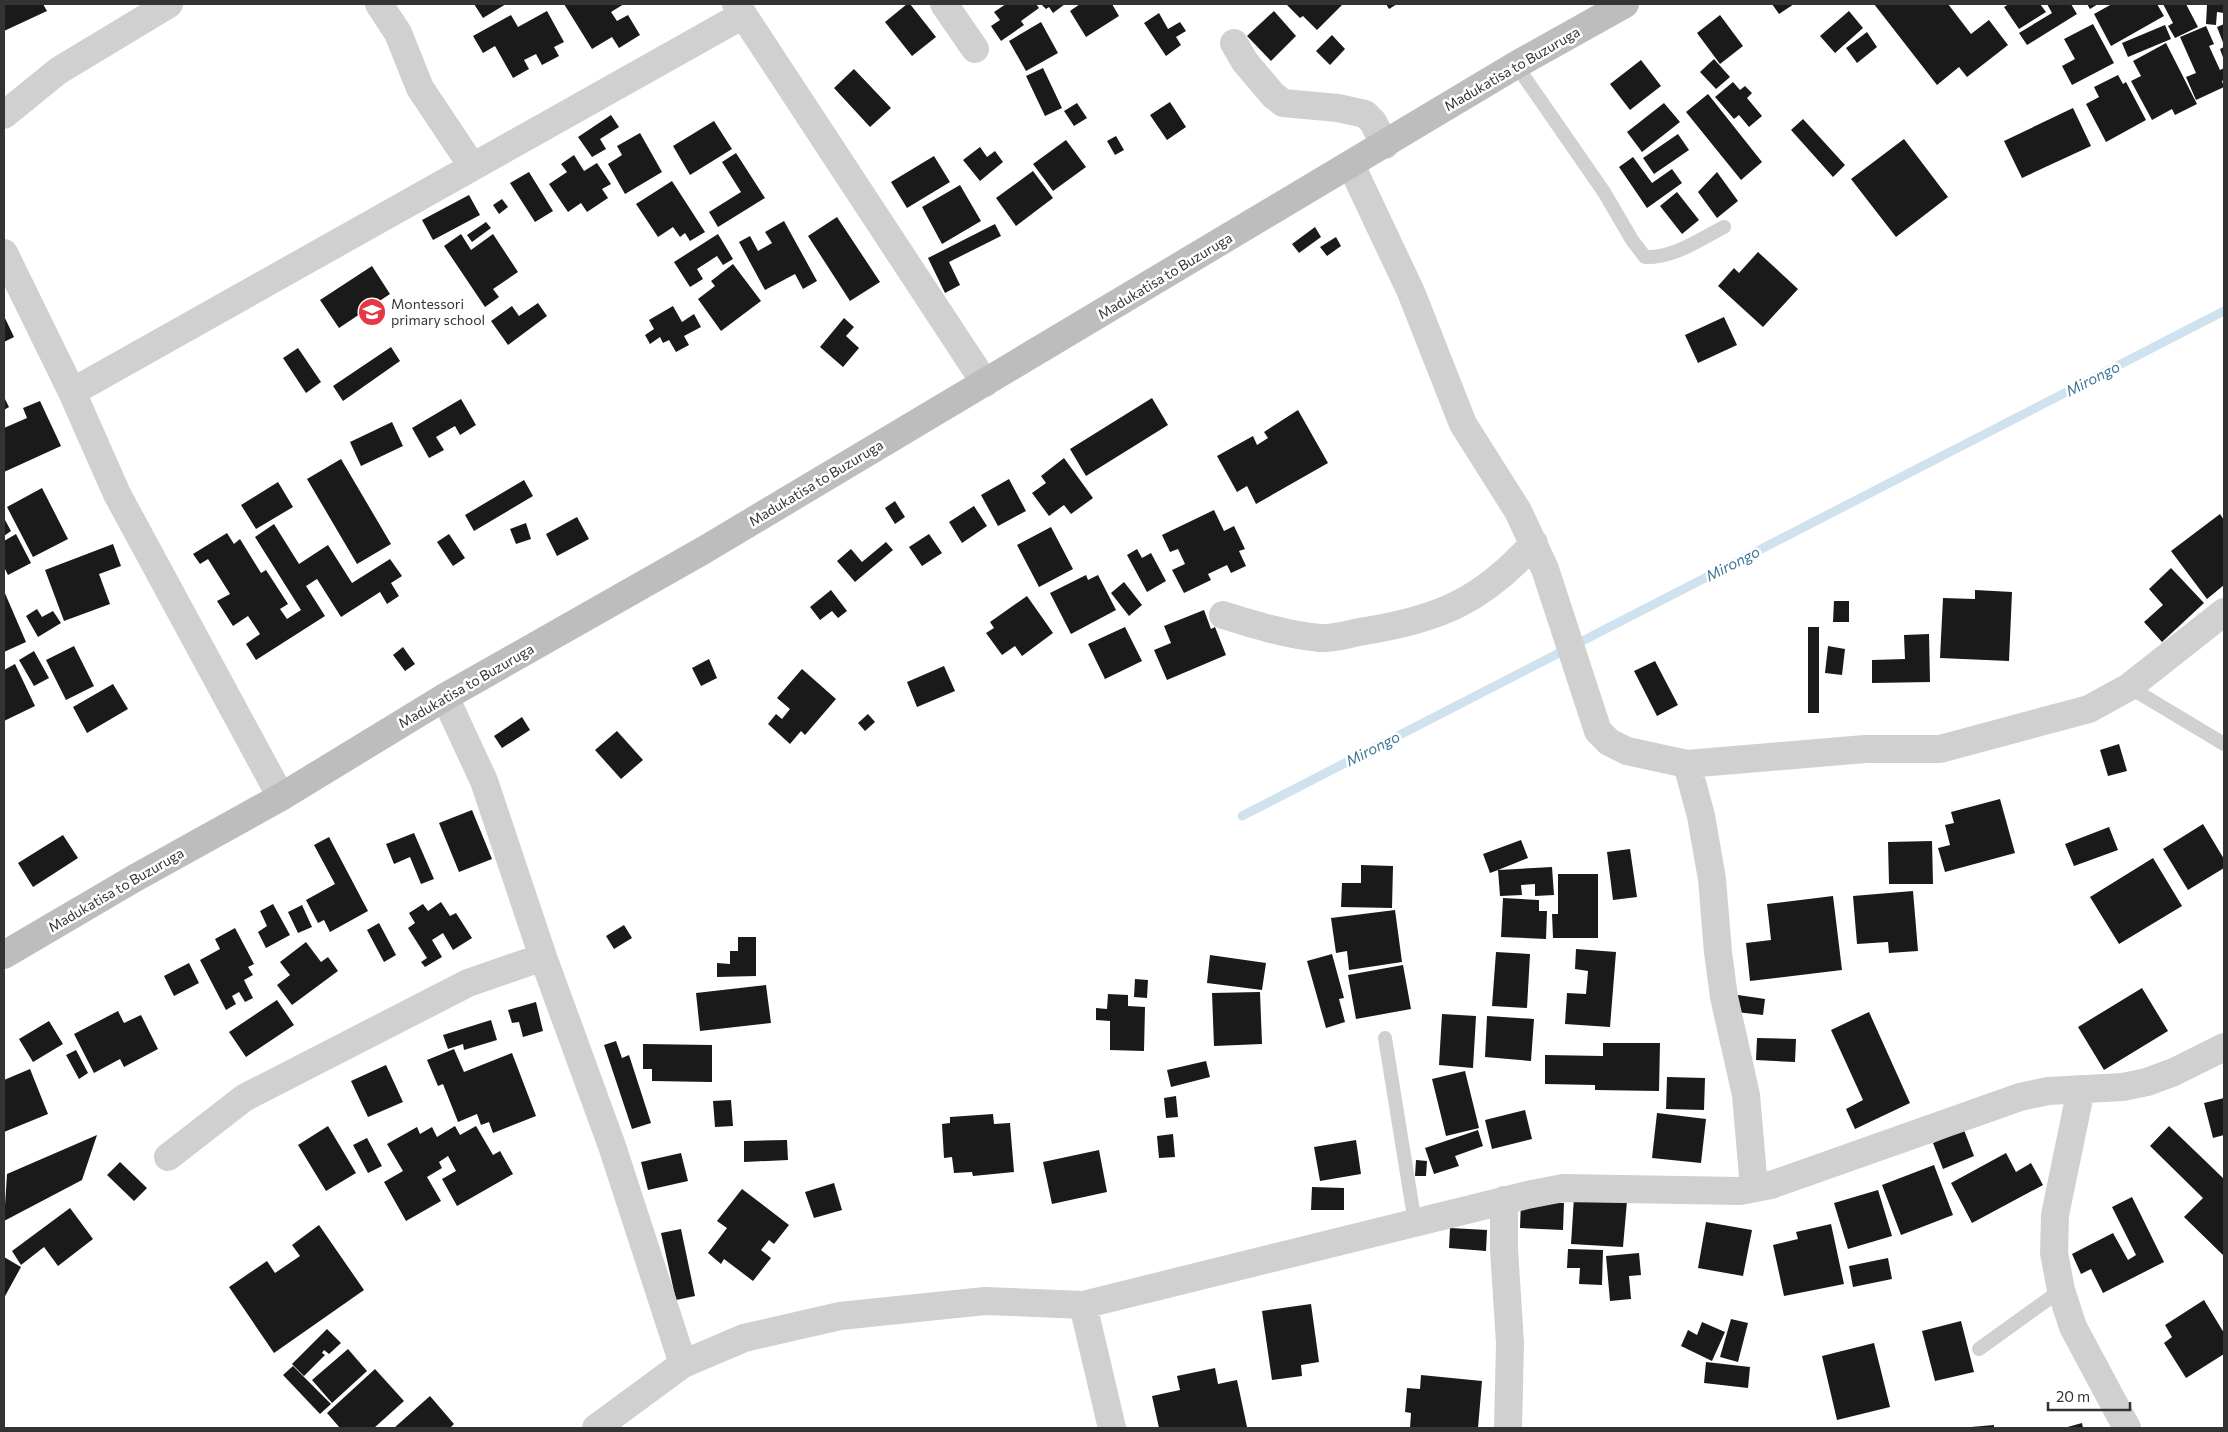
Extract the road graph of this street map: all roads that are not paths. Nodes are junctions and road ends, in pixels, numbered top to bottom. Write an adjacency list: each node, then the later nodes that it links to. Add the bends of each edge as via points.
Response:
1 (169, 4): 9 (street, via 58,71)
2 (379, 4): 12 (street, via 398,33 420,88)
3 (944, 4): 7 (street)
4 (1625, 4): 8 (main road, Madukatisa to Buzuruga)
5 (739, 9): 12 (street); 15 (street)
6 (1234, 43): 10 (street, via 1245,62 1283,104 1338,108 1365,114 1374,122)
7 (975, 49)
8 (1516, 65): 10 (main road, Madukatisa to Buzuruga); 13 (lane, via 1645,257 1660,258 1677,252)
9 (4, 115)
10 (1385, 144): 11 (main road, Madukatisa to Buzuruga)
11 (1351, 165): 15 (main road, Madukatisa to Buzuruga); 17 (street, via 1412,292 1463,424 1518,511)
12 (472, 166): 16 (street)
13 (1724, 227)
14 (4, 253): 16 (street)
15 (985, 383): 21 (main road, Madukatisa to Buzuruga, via 704,550)
16 (72, 392): 24 (street, via 117,494)
17 (1534, 543): 19 (street, via 1512,568 1474,597 1437,614 1383,628 1322,638 1273,630); 23 (street, via 1546,569 1598,731 1609,742 1626,751)
18 (2224, 612): 20 (street)
19 (1223, 615)
20 (2129, 687): 22 (lane); 23 (street, via 2089,709 1940,750 1865,749)
21 (445, 697): 24 (main road, Madukatisa to Buzuruga); 26 (street, via 484,781)
22 (2224, 744)
23 (1687, 764): 31 (street, via 1701,816 1712,879 1724,997 1746,1095)
24 (281, 797): 25 (main road, Madukatisa to Buzuruga)
25 (4, 955)
26 (543, 958): 30 (street, via 468,983 244,1098); 37 (street, via 612,1146)
27 (1385, 1038): 33 (lane)
28 (2224, 1047): 29 (street, via 2147,1082)
29 (2081, 1089): 31 (street, via 2020,1097 1771,1185); 34 (street, via 2055,1215 2054,1253)
30 (168, 1157)
31 (1754, 1188): 32 (street, via 1730,1191 1563,1188)
32 (1504, 1200): 33 (street); 40 (street, via 1510,1343)
33 (1415, 1223): 35 (street)
34 (2061, 1290): 36 (lane); 41 (street, via 2073,1327)
35 (1083, 1305): 37 (street, via 985,1301 840,1316 744,1338); 39 (street)
36 (1979, 1349)
37 (682, 1364): 38 (street)
38 (596, 1428)
39 (1112, 1428)
40 (1508, 1428)
41 (2127, 1428)

